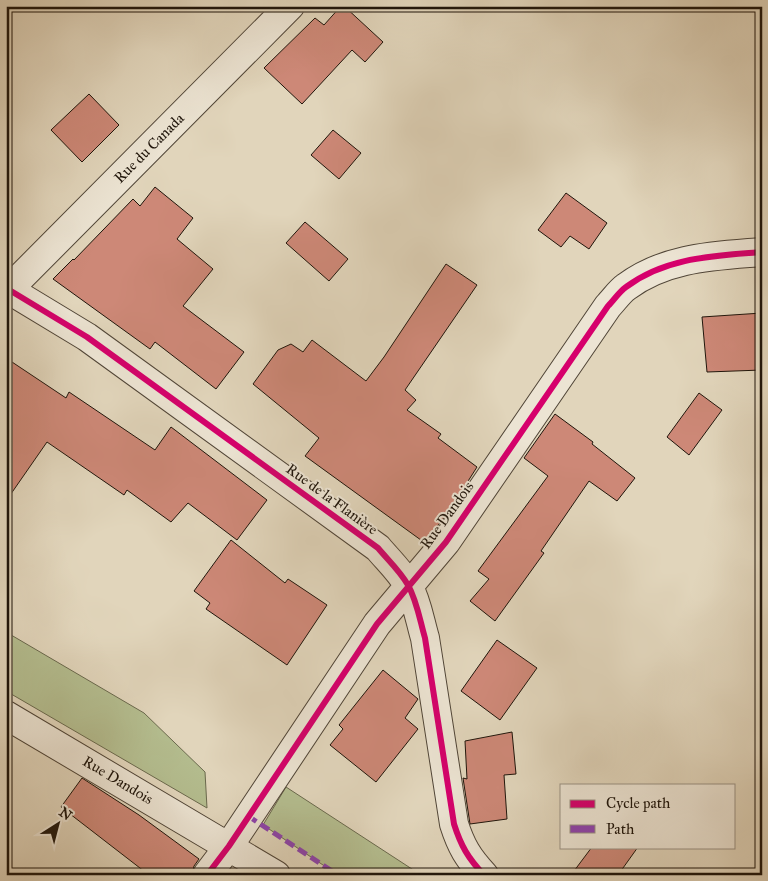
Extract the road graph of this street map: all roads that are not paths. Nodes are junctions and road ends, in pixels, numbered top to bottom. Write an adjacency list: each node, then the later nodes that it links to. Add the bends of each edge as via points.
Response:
1 (290, 6): 3 (street, Rue du Canada)
2 (762, 252): 4 (street, Rue Dandois, via 676,262 650,271 625,288 608,306 446,542)
3 (7, 288): 4 (street, Rue de la Flanière, via 87,337 378,548)
4 (409, 586): 6 (street, Rue Dandois, via 377,624); 9 (street, Rue de la Flanière, via 425,638 454,824 461,845)
5 (6, 715): 6 (street, Rue Dandois)
6 (228, 846): 7 (street, Rue Dandois); 8 (street)
7 (207, 875)
8 (276, 875)
9 (484, 875)

